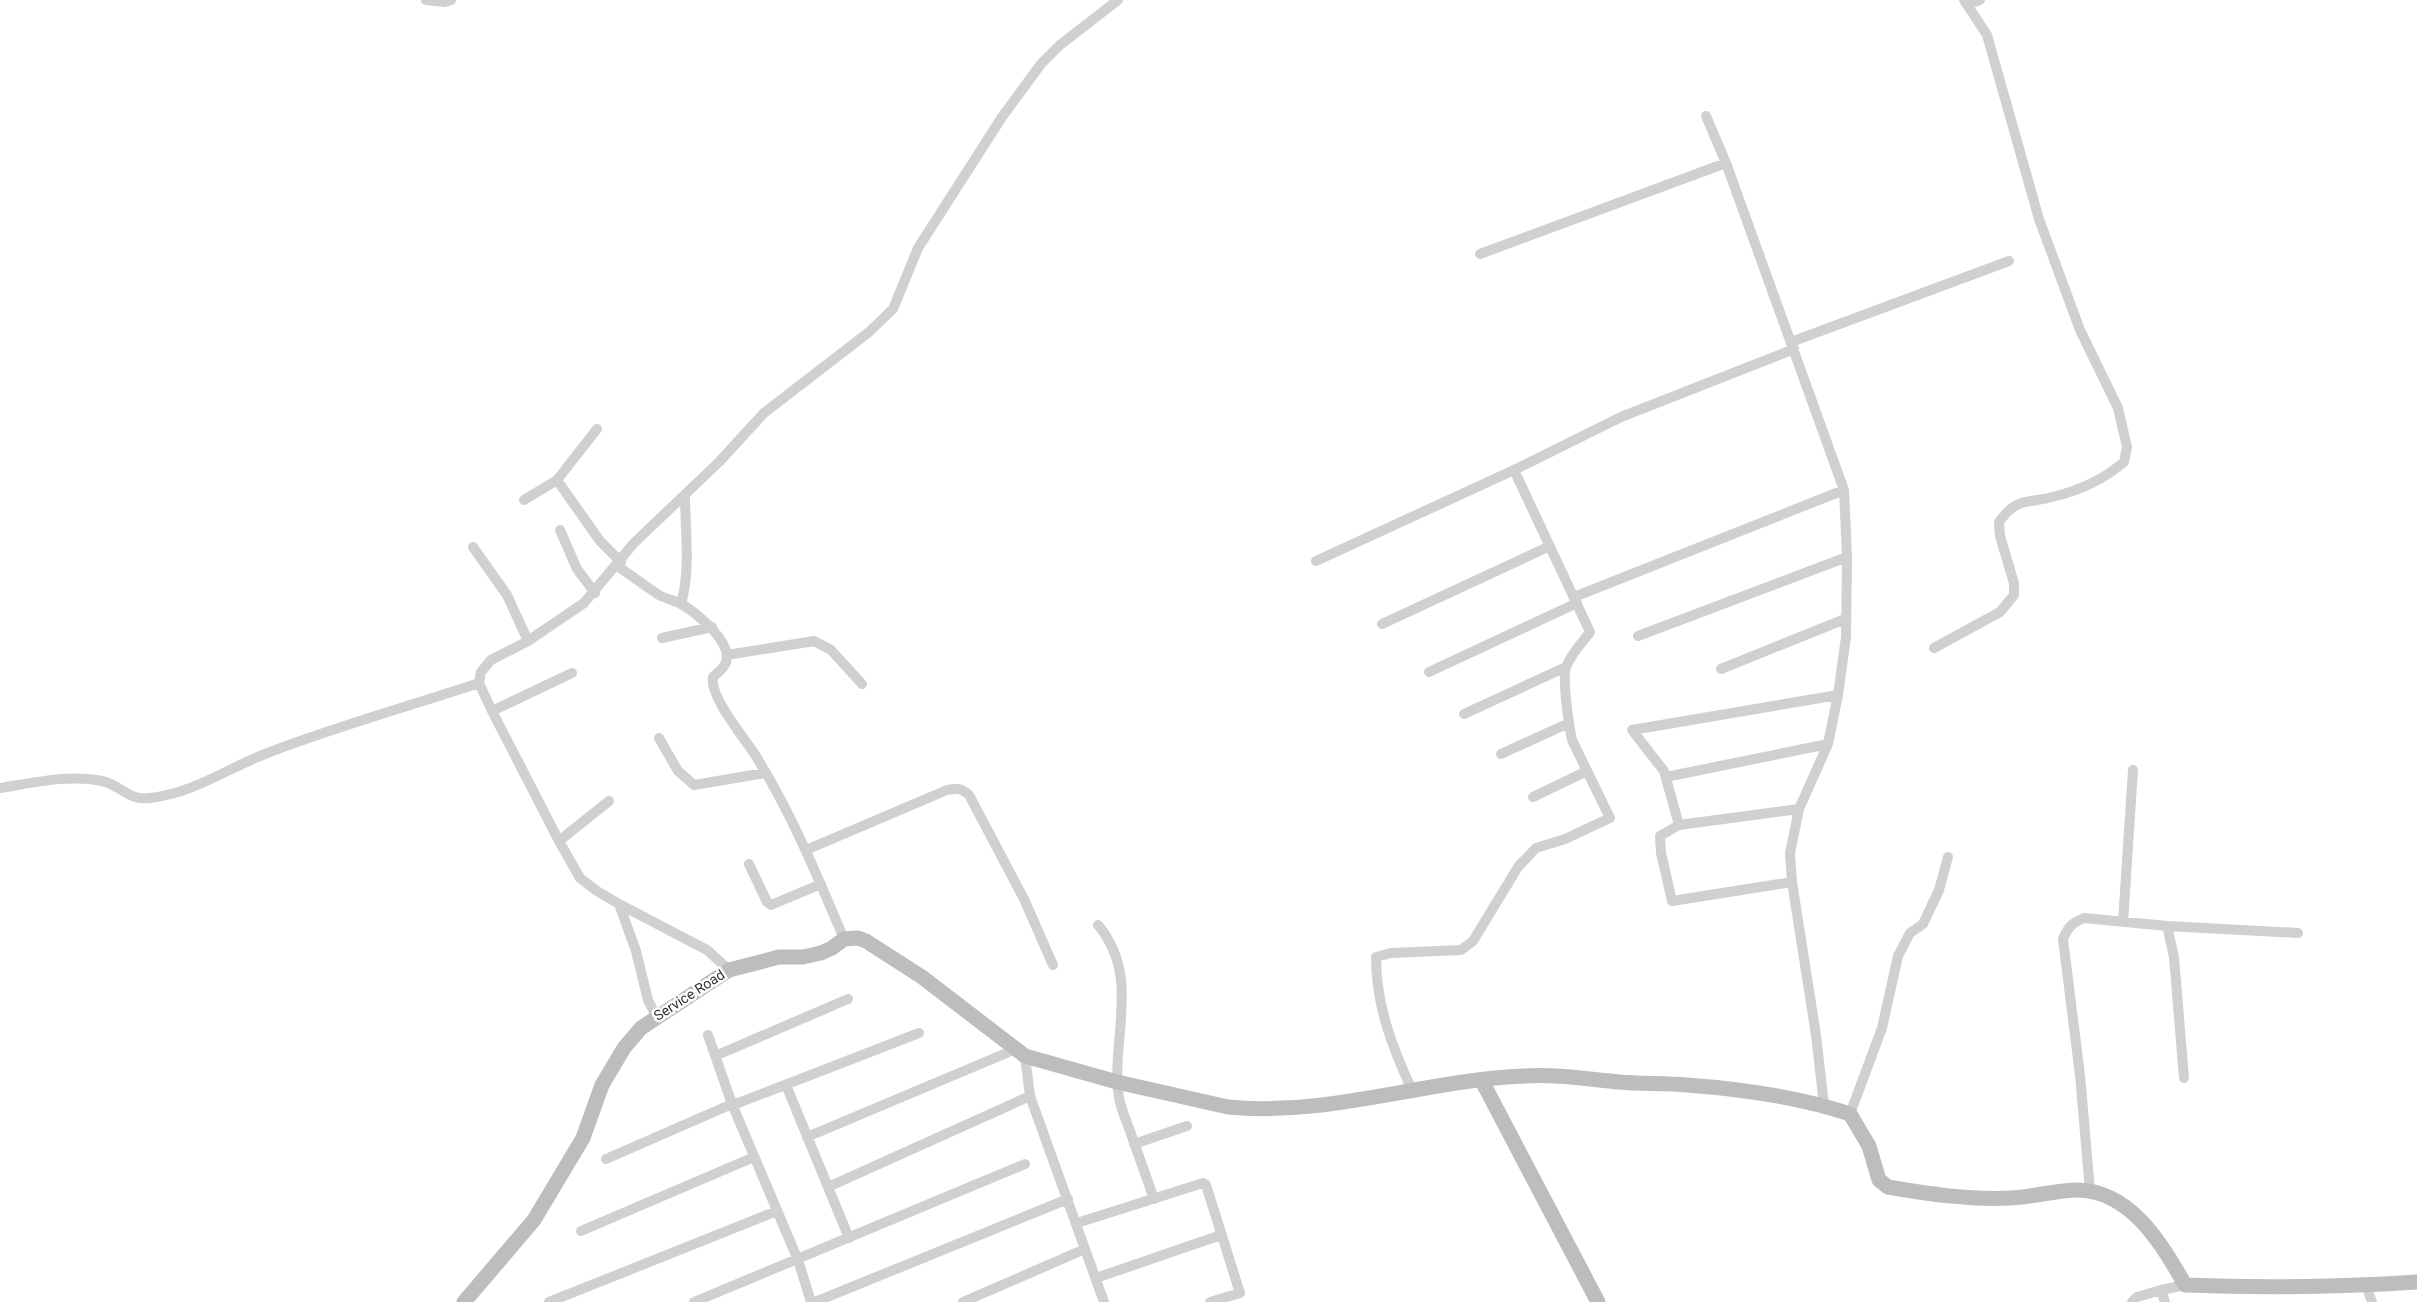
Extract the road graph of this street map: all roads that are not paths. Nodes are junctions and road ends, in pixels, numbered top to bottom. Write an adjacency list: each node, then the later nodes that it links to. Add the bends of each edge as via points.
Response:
1 (426, 0): 2 (street)
2 (451, 0)
3 (1118, 0): 15 (street, via 1041,64 918,248 893,309 869,332 764,413)
4 (1980, 0): 5 (street)
5 (1967, 2): 32 (street, via 1987,35 2039,219 2080,330 2118,408 2127,447 2124,462 2101,479 2052,498 2030,500 2009,508 1999,522 2014,595 2000,612)
6 (1706, 116): 7 (street)
7 (1726, 163): 8 (street); 10 (street)
8 (1480, 254)
9 (2009, 261): 10 (street)
10 (1793, 345): 12 (street, via 1646,406); 14 (street)
11 (597, 429): 13 (street)
12 (1514, 470): 18 (street); 21 (street)
13 (557, 480): 16 (street); 22 (street)
14 (1844, 490): 20 (street); 24 (street)
15 (684, 495): 22 (street, via 634,543); 25 (street, via 688,568)
16 (524, 500)
17 (560, 530): 23 (street, via 577,569)
18 (1550, 546): 24 (street); 27 (street)
19 (473, 547): 31 (street, via 507,596)
20 (1847, 557): 26 (street); 29 (street)
21 (1316, 562)
22 (619, 564): 23 (street); 25 (street, via 660,596)
23 (594, 593): 31 (street, via 584,604)
24 (1576, 600): 34 (street, via 1590,632); 36 (street)
25 (681, 604): 28 (street)
26 (1845, 619): 35 (street); 40 (street, via 1846,637)
27 (1382, 624)
28 (712, 627): 30 (street); 33 (street)
29 (1638, 636)
30 (662, 638)
31 (528, 641): 38 (street, via 491,660 481,672)
32 (1934, 648)
33 (727, 655): 39 (street, via 814,641 831,650); 49 (street, via 725,666 713,677 714,691)
34 (1566, 668): 42 (street); 43 (street)
35 (1722, 669)
36 (1428, 672)
37 (572, 673): 41 (street)
38 (479, 683): 41 (street); 51 (street, via 269,752 188,790 136,798 105,782 77,779)
39 (862, 684)
40 (1838, 695): 45 (street); 50 (street, via 1632,730)
41 (492, 712): 56 (street)
42 (1464, 714)
43 (1569, 723): 46 (street); 48 (street, via 1572,740)
44 (658, 738): 49 (street, via 678,771 694,785)
45 (1828, 744): 50 (street); 54 (street)
46 (1501, 754)
47 (2133, 770): 63 (street)
48 (1587, 771): 52 (street); 80 (street, via 1610,818 1536,848 1518,867 1473,941 1461,950 1390,953 1376,957 1376,978 1384,1019)
49 (765, 773): 57 (street)
50 (1666, 777): 55 (street)
51 (0, 788)
52 (1533, 797)
53 (609, 801): 56 (street)
54 (1798, 809): 55 (street); 60 (street, via 1790,853)
55 (1680, 825): 60 (street, via 1660,836 1672,901)
56 (559, 841): 62 (street, via 580,878)
57 (806, 850): 61 (street); 68 (street, via 947,790 964,790 970,795 1024,899)
58 (1948, 857): 84 (street, via 1939,890 1924,924 1910,933 1898,956 1882,1028)
59 (749, 864): 61 (street, via 771,905)
60 (1792, 882): 83 (street)
61 (821, 884): 67 (street)
62 (619, 904): 69 (street, via 706,950); 71 (street, via 636,951 648,1000)
63 (2123, 922): 65 (street); 92 (street, via 2084,918 2068,927 2063,939)
64 (1098, 925): 78 (street, via 1117,954 1122,977)
65 (2167, 926): 66 (street); 76 (street, via 2174,957)
66 (2298, 933)
67 (844, 939): 69 (street, Service Road, via 821,954 779,957); 74 (street, via 858,938 922,976)
68 (1053, 965)
69 (728, 970): 71 (street, Service Road)
70 (848, 999): 75 (street)
71 (656, 1016): 108 (street, Service Road, via 641,1028 602,1085 582,1138 534,1220)
72 (919, 1034): 79 (street)
73 (708, 1036): 75 (street)
74 (1021, 1052): 78 (street); 81 (street); 86 (street)
75 (715, 1056): 82 (street)
76 (2184, 1078)
77 (1482, 1081): 80 (street); 83 (street, via 1566,1076 1722,1089); 116 (street)
78 (1117, 1082): 80 (street, via 1228,1108 1246,1109 1327,1106); 87 (street)
79 (786, 1085): 82 (street); 86 (street)
80 (1412, 1090)
81 (1030, 1096): 91 (street); 93 (street)
82 (733, 1104): 88 (street); 89 (street)
83 (1824, 1105): 84 (street)
84 (1850, 1114): 92 (street, via 1869,1146 1879,1180 1888,1187 1963,1198 2010,1198)
85 (1186, 1126): 87 (street)
86 (807, 1137): 91 (street)
87 (1134, 1144): 94 (street)
88 (754, 1157): 95 (street); 97 (street)
89 (606, 1159)
90 (1025, 1164): 99 (street)
91 (828, 1187): 99 (street)
92 (2090, 1191): 104 (street, via 2124,1205 2144,1222)
93 (1068, 1199): 96 (street); 112 (street)
94 (1154, 1199): 96 (street); 98 (street, via 1203,1183)
95 (777, 1211): 101 (street); 109 (street)
96 (1076, 1222): 100 (street)
97 (581, 1231)
98 (1221, 1235): 102 (street); 107 (street)
99 (849, 1238): 101 (street)
100 (1085, 1249): 102 (street); 113 (street)
101 (798, 1260): 110 (street); 111 (street)
102 (1096, 1278): 114 (street)
103 (2417, 1282): 105 (street)
104 (2184, 1285): 105 (street); 106 (street)
105 (2366, 1285): 119 (street)
106 (2161, 1290): 117 (street, via 2137,1297); 118 (street)
107 (1241, 1298): 115 (street)
108 (464, 1302)
109 (549, 1302)
110 (694, 1302)
111 (811, 1302)
112 (815, 1302)
113 (963, 1302)
114 (1104, 1302)
115 (1210, 1302)
116 (1598, 1302)
117 (2132, 1302)
118 (2165, 1302)
119 (2372, 1302)

